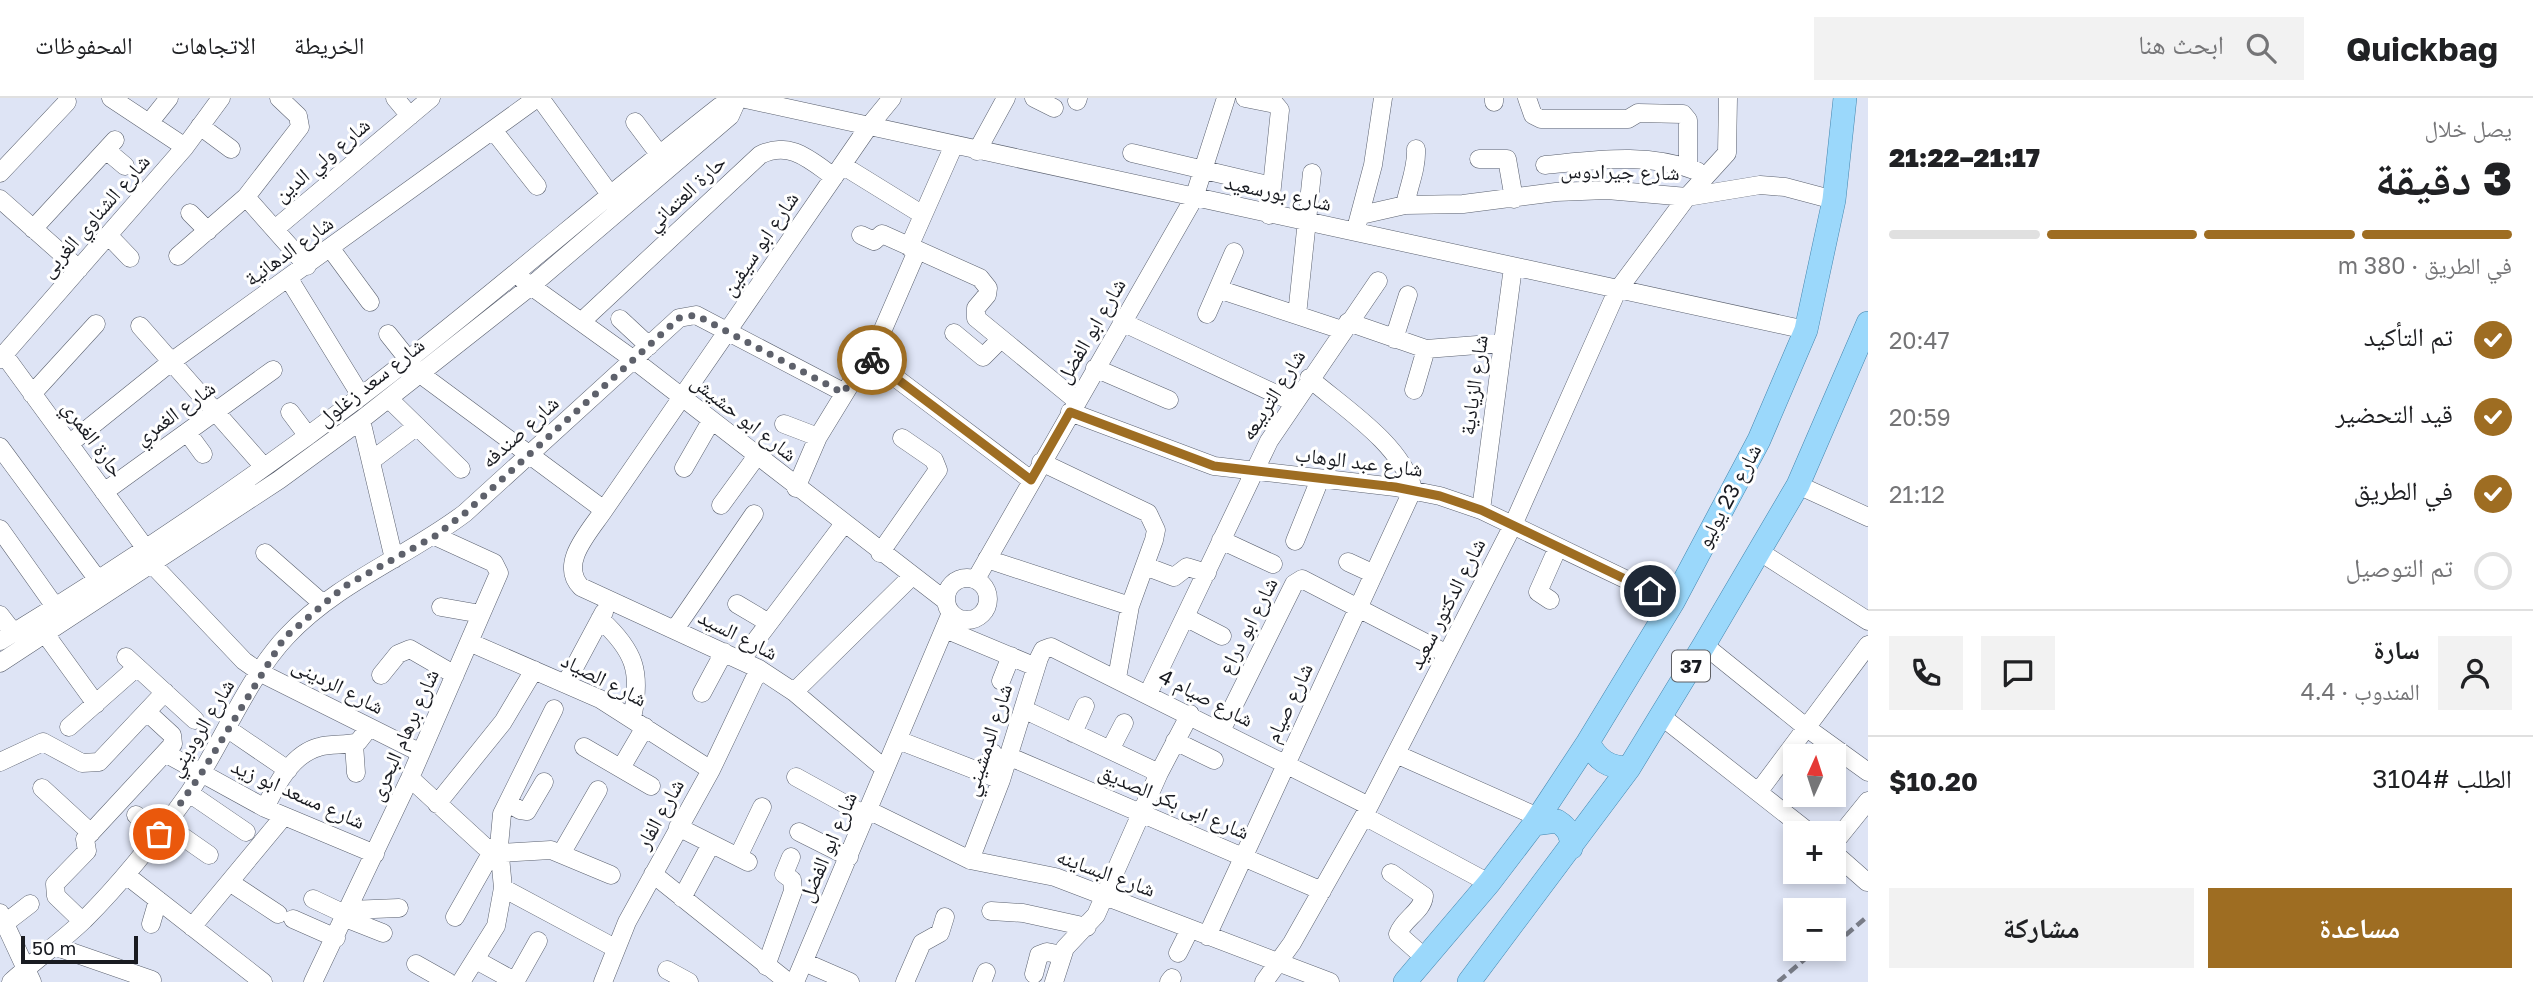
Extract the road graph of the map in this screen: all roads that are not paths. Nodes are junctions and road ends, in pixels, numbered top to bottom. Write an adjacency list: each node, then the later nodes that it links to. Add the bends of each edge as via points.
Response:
1 (111, 98): 22 (street)
2 (169, 98): 22 (street)
3 (221, 98): 23 (street, شارع الشناوي الغربى)
4 (279, 98): 45 (street, via 298,116 300,127)
5 (395, 98): 20 (street)
6 (431, 98): 20 (street, شارع ولي الدين)
7 (539, 98): 25 (street, شارع الدهانية); 44 (street)
8 (738, 98): 24 (street, شارع بورسعيد); 32 (street, شارع سعد زغلول, via 719,107); 74 (street, شارع سعد زغلول, via 730,116)
9 (892, 98): 24 (street, شارع ابو سيفين)
10 (1006, 98): 30 (street)
11 (1034, 98): 19 (street)
12 (1226, 98): 38 (street, شارع ابو الفضل)
13 (1245, 98): 43 (street, via 1275,104 1280,110)
14 (1383, 98): 55 (street)
15 (1527, 98): 36 (street, via 1534,115 1541,119 1683,114 1688,120)
16 (1728, 98): 41 (street, شارع الدكتور سعيد, via 1729,146)
17 (1845, 98): 50 (main road, شارع 23 يوليو / 37)
18 (67, 102): 39 (street)
19 (1054, 108)
20 (410, 116): 58 (street, شارع ولي الدين)
21 (635, 122): 32 (street)
22 (149, 123): 27 (street)
23 (201, 125): 27 (street, شارع الشناوي الغربى); 28 (street)
24 (869, 126): 26 (street, شارع بورسعيد); 37 (street, شارع ابو سيفين)
25 (493, 130): 42 (street); 63 (street, شارع الدهانية)
26 (954, 145): 30 (street, شارع بورسعيد); 53 (street)
27 (185, 147): 61 (street, شارع الشناوي الغربى)
28 (231, 149)
29 (1416, 149): 51 (street, via 1417,164 1411,172)
30 (977, 151): 47 (street, شارع بورسعيد)
31 (1132, 153): 38 (street)
32 (659, 154): 44 (street, شارع سعد زغلول)
33 (1479, 159): 49 (street, via 1507,159)
34 (1545, 165): 36 (street, via 1631,158)
35 (125, 166): 57 (street, via 111,145)
36 (1688, 167): 41 (street)
37 (838, 171): 53 (street, حارة العتماني); 82 (street, حارة العتماني, via 784,148 760,155); 88 (street, شارع ابو سيفين)
38 (1205, 171): 43 (street); 47 (street, شارع ابو الفضل)
39 (0, 173)
40 (1312, 173): 56 (street)
41 (1708, 175): 46 (street, شارع الدكتور سعيد)
42 (537, 186)
43 (1272, 186): 54 (street)
44 (609, 194): 71 (street, شارع سعد زغلول)
45 (246, 197): 58 (street); 59 (street)
46 (1687, 197): 49 (street, شارع جيرادوس, via 1607,190); 50 (street, شارع جيرادوس, via 1760,185); 76 (street, شارع الدكتور سعيد)
47 (1194, 198): 54 (street, شارع بورسعيد); 83 (street, شارع ابو الفضل)
48 (0, 199): 57 (street)
49 (1514, 199): 51 (street, شارع جيرادوس)
50 (1834, 200): 87 (main road, شارع 23 يوليو / 37)
51 (1405, 205): 55 (street, شارع جيرادوس)
52 (190, 213): 59 (street)
53 (923, 215): 64 (street)
54 (1269, 215): 56 (street, شارع بورسعيد)
55 (1362, 215): 60 (street)
56 (1307, 223): 60 (street, شارع بورسعيد); 80 (street)
57 (33, 229): 70 (street)
58 (275, 229): 68 (street)
59 (208, 231): 66 (street)
60 (1354, 232): 69 (street, شارع بورسعيد)
61 (108, 235): 67 (street); 70 (street, شارع الشناوي الغربى)
62 (861, 235): 64 (street, via 874,241 882,234)
63 (331, 249): 68 (street, شارع الدهانية); 78 (street)
64 (913, 249): 92 (street, شارع عبد الوهاب, via 985,282 987,295 975,313 979,322); 97 (street, via 887,322)
65 (1234, 252): 75 (street)
66 (178, 256)
67 (130, 258)
68 (307, 266): 72 (street, شارع الدهانية)
69 (1513, 267): 76 (street, شارع بورسعيد); 94 (street, شارع الزيادية)
70 (79, 269): 98 (street, شارع الشناوي الغربى)
71 (513, 273): 74 (street, شارع ابو حشيش); 101 (street, شارع سعد زغلول)
72 (289, 279): 100 (street, شارع الدهانية); 108 (street)
73 (1378, 281): 86 (street, شارع التربيعه)
74 (531, 286): 82 (street, شارع ابو حشيش); 101 (street, شارع سعد زغلول)
75 (1218, 289): 79 (street); 80 (street)
76 (1617, 291): 87 (street, شارع بورسعيد); 147 (street, شارع الدكتور سعيد)
77 (1408, 295): 93 (street)
78 (370, 302)
79 (1207, 314)
80 (1297, 315): 86 (street)
81 (620, 319): 95 (street)
82 (581, 322): 99 (street, شارع ابو حشيش)
83 (1122, 322): 102 (street, شارع ابو الفضل); 112 (street)
84 (96, 324): 107 (street)
85 (140, 326): 100 (street)
86 (1345, 326): 93 (street); 104 (street, شارع التربيعه)
87 (1806, 330): 170 (main road, شارع 23 يوليو / 37, via 1759,440)
88 (728, 332): 95 (street, شارع صندفه, via 696,315 684,315); 106 (street); 109 (street, شارع ابو سيفين)
89 (954, 333): 92 (street, via 983,357)
90 (388, 334): 101 (street)
91 (1866, 334): 137 (main road, 37)
92 (1001, 339): 113 (street, شارع عبد الوهاب)
93 (1394, 340): 96 (street)
94 (1503, 342): 96 (street); 143 (street, شارع الزيادية)
95 (649, 346): 99 (street, شارع صندفه)
96 (1426, 349): 105 (street)
97 (867, 357): 106 (street); 135 (street)
98 (2, 358): 107 (street, حارة الغمري)
99 (634, 360): 109 (street, شارع ابو حشيش); 127 (street, شارع صندفه)
100 (171, 362): 114 (street); 124 (street, شارع الدهانية)
101 (414, 366): 108 (street, شارع سعد زغلول); 110 (street, شارع سعد زغلول); 127 (street)
102 (1095, 368): 111 (street); 113 (street, شارع ابو الفضل)
103 (273, 370): 114 (street, شارع الغمري)
104 (1309, 378): 112 (street, شارع التربيعه); 139 (street, via 1397,455)
105 (1414, 390)
106 (843, 393): 122 (street)
107 (32, 394): 124 (street, حارة الغمري)
108 (361, 396): 121 (street, شارع سعد زغلول)
109 (682, 398): 117 (street, شارع ابو حشيش); 142 (street, شارع ابو سيفين)
110 (389, 400): 116 (street, شارع سعد زغلول); 119 (street)
111 (1168, 400)
112 (1293, 402): 134 (street, شارع التربيعه)
113 (1073, 406): 130 (street, شارع ابو الفضل); 134 (street, شارع عبد الوهاب, via 1184,457)
114 (215, 412): 120 (street, شارع الغمري); 131 (street)
115 (290, 412): 121 (street)
116 (361, 420): 129 (street); 156 (street, شارع سعد زغلول, via 279,480)
117 (711, 421): 128 (street, شارع ابو حشيش); 132 (street)
118 (784, 424): 122 (street)
119 (417, 426): 129 (street); 133 (street)
120 (187, 432): 126 (street); 140 (street, شارع الغمري)
121 (308, 436): 131 (street, شارع سعد زغلول)
122 (818, 437): 138 (street)
123 (902, 438): 155 (street, via 934,460 938,470)
124 (69, 444): 140 (street, حارة الغمري)
125 (0, 447): 167 (street)
126 (203, 454)
127 (529, 454): 142 (street); 149 (street, شارع صندفه)
128 (756, 457): 138 (street, شارع ابو حشيش); 141 (street)
129 (371, 461): 158 (street)
130 (1041, 462): 135 (street, شارع ابو الفضل); 162 (street, via 1147,513 1156,530)
131 (264, 467): 156 (street, شارع سعد زغلول)
132 (684, 468)
133 (461, 469)
134 (1252, 472): 136 (street, شارع عبد الوهاب); 150 (street, شارع التربيعه)
135 (1031, 480): 159 (street, شارع ابو الفضل)
136 (1320, 480): 139 (street, شارع عبد الوهاب); 151 (street)
137 (1797, 485): 145 (street); 153 (main road, 37)
138 (796, 488): 146 (street, شارع ابو حشيش)
139 (1413, 489): 143 (street, شارع عبد الوهاب); 164 (street, شارع صيام)
140 (104, 492): 156 (street, حارة الغمري)
141 (721, 505)
142 (604, 510): 157 (street, شارع ابو سيفين)
143 (1481, 510): 147 (street, شارع عبد الوهاب)
144 (754, 514): 184 (street)
145 (1868, 517)
146 (843, 525): 155 (street, شارع ابو حشيش); 183 (street)
147 (1513, 525): 152 (street, شارع عبد الوهاب); 193 (street, شارع الدكتور سعيد)
148 (0, 529): 175 (street)
149 (435, 536): 158 (street, شارع الروديني); 177 (street, شارع برهام البحرى, via 496,566 499,573)
150 (1221, 540): 161 (street); 163 (street, شارع التربيعه)
151 (1295, 541)
152 (1558, 547): 169 (street, via 1538,592); 170 (street, شارع عبد الوهاب)
153 (1760, 552): 182 (street); 189 (main road, 37)
154 (265, 553): 171 (street)
155 (880, 553): 165 (street, شارع ابو حشيش)
156 (149, 556): 167 (street, شارع سعد زغلول); 185 (street, شارع سعد زغلول); 200 (street, شارع الردينى, via 228,648)
157 (574, 557): 168 (street, شارع السيد, via 574,580)
158 (394, 559): 171 (street, شارع الروديني)
159 (987, 559): 166 (street, شارع ابو الفضل); 173 (street)
160 (1348, 562): 164 (street)
161 (1273, 564)
162 (1145, 566): 163 (street, via 1174,577 1187,567); 173 (street)
163 (1207, 573): 180 (street, شارع التربيعه)
164 (1374, 574): 176 (street, شارع صيام)
165 (912, 576): 178 (street, شارع ابو حشيش); 207 (street)
166 (976, 579): 178 (street, via 963,578 952,584); 178 (street, via 986,588 987,608 970,620)
167 (98, 580): 175 (street, شارع سعد زغلول)
168 (610, 600): 181 (street); 184 (street, شارع السيد)
169 (1550, 600)
170 (1673, 602): 228 (main road, شارع 23 يوليو / 37)
171 (322, 603): 200 (street, شارع الروديني, via 284,638)
172 (737, 604): 183 (street)
173 (1130, 606): 203 (street)
174 (441, 607): 177 (street)
175 (55, 608): 187 (street, شارع سعد زغلول)
176 (1358, 608): 193 (street, شارع ابو دراع); 224 (street, شارع ابو دراع, via 1306,580 1297,580); 238 (street, شارع صيام)
177 (481, 614): 188 (street, شارع برهام البحرى)
178 (947, 614): 194 (street, شارع ابو حشيش); 226 (street, شارع ابو الفضل)
179 (0, 615): 187 (street)
180 (1185, 617): 186 (street); 209 (street, شارع التربيعه)
181 (600, 619): 205 (street); 218 (street, via 621,638 634,663)
182 (1868, 621)
183 (769, 623): 195 (street)
184 (675, 629): 192 (street, شارع السيد)
185 (46, 635): 196 (street, شارع سعد زغلول); 210 (street)
186 (1222, 636)
187 (7, 637)
188 (469, 642): 199 (street, شارع الصياد); 202 (street, شارع برهام البحرى)
189 (1704, 645): 216 (main road, 37); 222 (street)
190 (1868, 645): 222 (street)
191 (1060, 649): 197 (street, شارع الدمشيني, via 1043,650); 203 (street, شارع صيام 4)
192 (724, 652): 195 (street, شارع السيد); 208 (street)
193 (1447, 654): 235 (street, شارع الدكتور سعيد)
194 (1011, 656): 197 (street, شارع ابو حشيش); 204 (street)
195 (741, 660): 198 (street, شارع السيد)
196 (0, 663)
197 (1036, 667): 213 (street, شارع الدمشيني)
198 (760, 669): 207 (street, شارع السيد); 243 (street, شارع الفار)
199 (534, 670): 205 (street, شارع الصياد); 259 (street, via 503,722)
200 (261, 673): 221 (street, شارع الردينى); 223 (street, شارع الروديني)
201 (381, 675): 202 (street, via 398,654 410,649)
202 (455, 676): 233 (street, شارع برهام البحرى)
203 (1117, 678): 209 (street, شارع صيام 4)
204 (1001, 681)
205 (566, 683): 218 (street, شارع الصياد)
206 (165, 692): 210 (street, via 132,662); 214 (street); 217 (street)
207 (794, 692): 241 (street, شارع السيد)
208 (702, 693)
209 (1148, 694): 215 (street, شارع صيام 4)
210 (96, 704): 220 (street)
211 (1085, 706): 225 (street)
212 (554, 709): 258 (street)
213 (1023, 709): 225 (street); 234 (street, شارع الدمشيني)
214 (148, 712): 232 (street, via 172,735 173,744); 237 (street, via 99,762 82,763 43,742)
215 (1190, 715): 224 (street, شارع صيام 4); 227 (street)
216 (1661, 716): 240 (main road, 37); 255 (street)
217 (195, 720)
218 (639, 723): 239 (street); 243 (street, شارع الصياد)
219 (1124, 723): 231 (street)
220 (69, 727)
221 (369, 728): 229 (street); 233 (street, شارع الردينى)
222 (1807, 728): 244 (street); 255 (street)
223 (228, 729): 242 (street); 247 (street, شارع الروديني)
224 (1221, 731): 238 (street, شارع صيام 4)
225 (1073, 733): 231 (street)
226 (898, 740): 241 (street, شارع ابو الفضل); 249 (street)
227 (1175, 741): 236 (street); 246 (street)
228 (1588, 742): 240 (main road, via 1600,760); 267 (main road, شارع 23 يوليو / 37)
229 (354, 744): 242 (street, via 317,747); 245 (street)
230 (584, 747): 239 (street)
231 (1110, 750): 246 (street)
232 (165, 753): 247 (street, شارع مسعد ابو زيد); 274 (street)
233 (421, 753): 250 (street, شارع برهام البحرى)
234 (1001, 754): 249 (street, شارع الدمشيني); 264 (street, شارع ابى بكر الصديق)
235 (1396, 754): 262 (street, شارع الدكتور سعيد); 267 (street)
236 (1214, 760)
237 (0, 762)
238 (1286, 764): 262 (street, شارع صيام 4); 283 (street, شارع صيام)
239 (621, 768): 252 (street)
240 (1629, 768): 276 (main road, 37)
241 (885, 769): 263 (street, شارع ابو الفضل)
242 (288, 770): 261 (street)
243 (711, 770): 269 (street, شارع الفار)
244 (1868, 772)
245 (356, 773)
246 (1159, 773): 264 (street)
247 (201, 774): 256 (street, شارع الروديني); 261 (street, شارع مسعد ابو زيد)
248 (796, 777): 263 (street, شارع البساينه)
249 (993, 777): 284 (street, شارع الدمشيني)
250 (410, 778): 259 (street); 278 (street, شارع برهام البحرى)
251 (544, 782): 258 (street, via 527,810)
252 (651, 786)
253 (42, 789): 274 (street)
254 (598, 790): 279 (street)
255 (1759, 791): 268 (street)
256 (189, 793): 271 (street, شارع الروديني); 272 (street)
257 (1868, 801): 270 (street)
258 (508, 803): 277 (street)
259 (437, 804): 277 (street, via 475,842)
260 (762, 807): 275 (street, via 743,859)
261 (265, 808): 266 (street, شارع مسعد ابو زيد)
262 (1366, 811): 292 (street, شارع صيام 4); 294 (street, شارع الدكتور سعيد)
263 (866, 812): 282 (street, شارع ابو الفضل); 284 (street, شارع البساينه)
264 (1141, 813): 283 (street, شارع ابى بكر الصديق); 295 (street)
265 (136, 815): 271 (street)
266 (284, 816): 278 (street, شارع مسعد ابو زيد); 291 (street)
267 (1536, 821): 276 (main road, via 1557,821 1566,827 1572,837); 292 (main road, شارع 23 يوليو / 37)
268 (1795, 821)
269 (678, 827): 275 (street); 287 (street, شارع الفار)
270 (1846, 828)
271 (163, 829): 280 (street); 288 (street, شارع الروديني)
272 (246, 832)
273 (799, 832): 282 (street)
274 (91, 833): 306 (street, via 84,840 87,851 54,890)
275 (711, 844): 296 (street)
276 (1571, 848): 344 (main road, 37)
277 (497, 851): 279 (street); 293 (street); 303 (street)
278 (375, 854): 302 (street, شارع برهام البحرى)
279 (561, 854): 289 (street)
280 (209, 855)
281 (791, 857): 323 (street, via 784,870 794,883 793,891)
282 (849, 857): 320 (street, شارع ابو الفضل)
283 (1243, 857): 294 (street, شارع ابى بكر الصديق); 310 (street, شارع صيام)
284 (971, 860): 295 (street, شارع البساينه, via 1055,877)
285 (1846, 864): 290 (street)
286 (1391, 873): 318 (street, via 1424,896 1424,903 1398,934)
287 (653, 874): 296 (street); 315 (street, شارع الفار)
288 (126, 875): 298 (street); 306 (street, شارع الروديني)
289 (611, 875)
290 (1867, 882)
291 (231, 883): 308 (street); 312 (street, via 285,916)
292 (1489, 883): 318 (main road, شارع 23 يوليو / 37)
293 (503, 888): 315 (street); 319 (street, via 496,926)
294 (1322, 891): 322 (street, شارع الدكتور سعيد)
295 (1105, 895): 309 (street); 310 (street, شارع البساينه)
296 (682, 898): 323 (street)
297 (313, 899): 302 (street)
298 (158, 901): 307 (street); 308 (street)
299 (30, 904): 305 (street)
300 (399, 908): 302 (street)
301 (991, 911): 309 (street)
302 (347, 914): 311 (street); 312 (street, شارع برهام البحرى)
303 (455, 917)
304 (945, 917): 339 (street, via 940,933 922,943)
305 (2, 918): 326 (street)
306 (82, 921): 314 (street, شارع الروديني)
307 (151, 924)
308 (192, 927): 329 (street)
309 (1087, 927): 317 (street, via 1069,941)
310 (1198, 932): 316 (street, شارع صيام); 322 (street, شارع البساينه)
311 (383, 933)
312 (336, 938): 330 (street, شارع برهام البحرى)
313 (538, 941): 333 (street)
314 (54, 946): 326 (street, شارع الروديني); 327 (street)
315 (615, 948): 334 (street, شارع الفار)
316 (1178, 953)
317 (1062, 955): 325 (street, via 1039,955); 340 (street)
318 (1425, 958): 343 (main road, شارع 23 يوليو / 37)
319 (476, 960): 332 (street); 333 (street)
320 (804, 962): 337 (street, شارع ابو الفضل); 338 (street)
321 (416, 964): 331 (street)
322 (1278, 964): 341 (street, شارع الدكتور سعيد); 342 (street, شارع البساينه)
323 (765, 965): 336 (street)
324 (667, 970): 335 (street)
325 (1034, 974)
326 (28, 976): 328 (street, شارع الروديني)
327 (152, 980)
328 (11, 982)
329 (263, 982)
330 (313, 982)
331 (448, 982)
332 (461, 982)
333 (516, 982)
334 (603, 982)
335 (689, 982)
336 (788, 982)
337 (795, 982)
338 (850, 982)
339 (905, 982)
340 (1054, 982)
341 (1264, 982)
342 (1330, 982)
343 (1405, 982)
344 (1469, 982)

